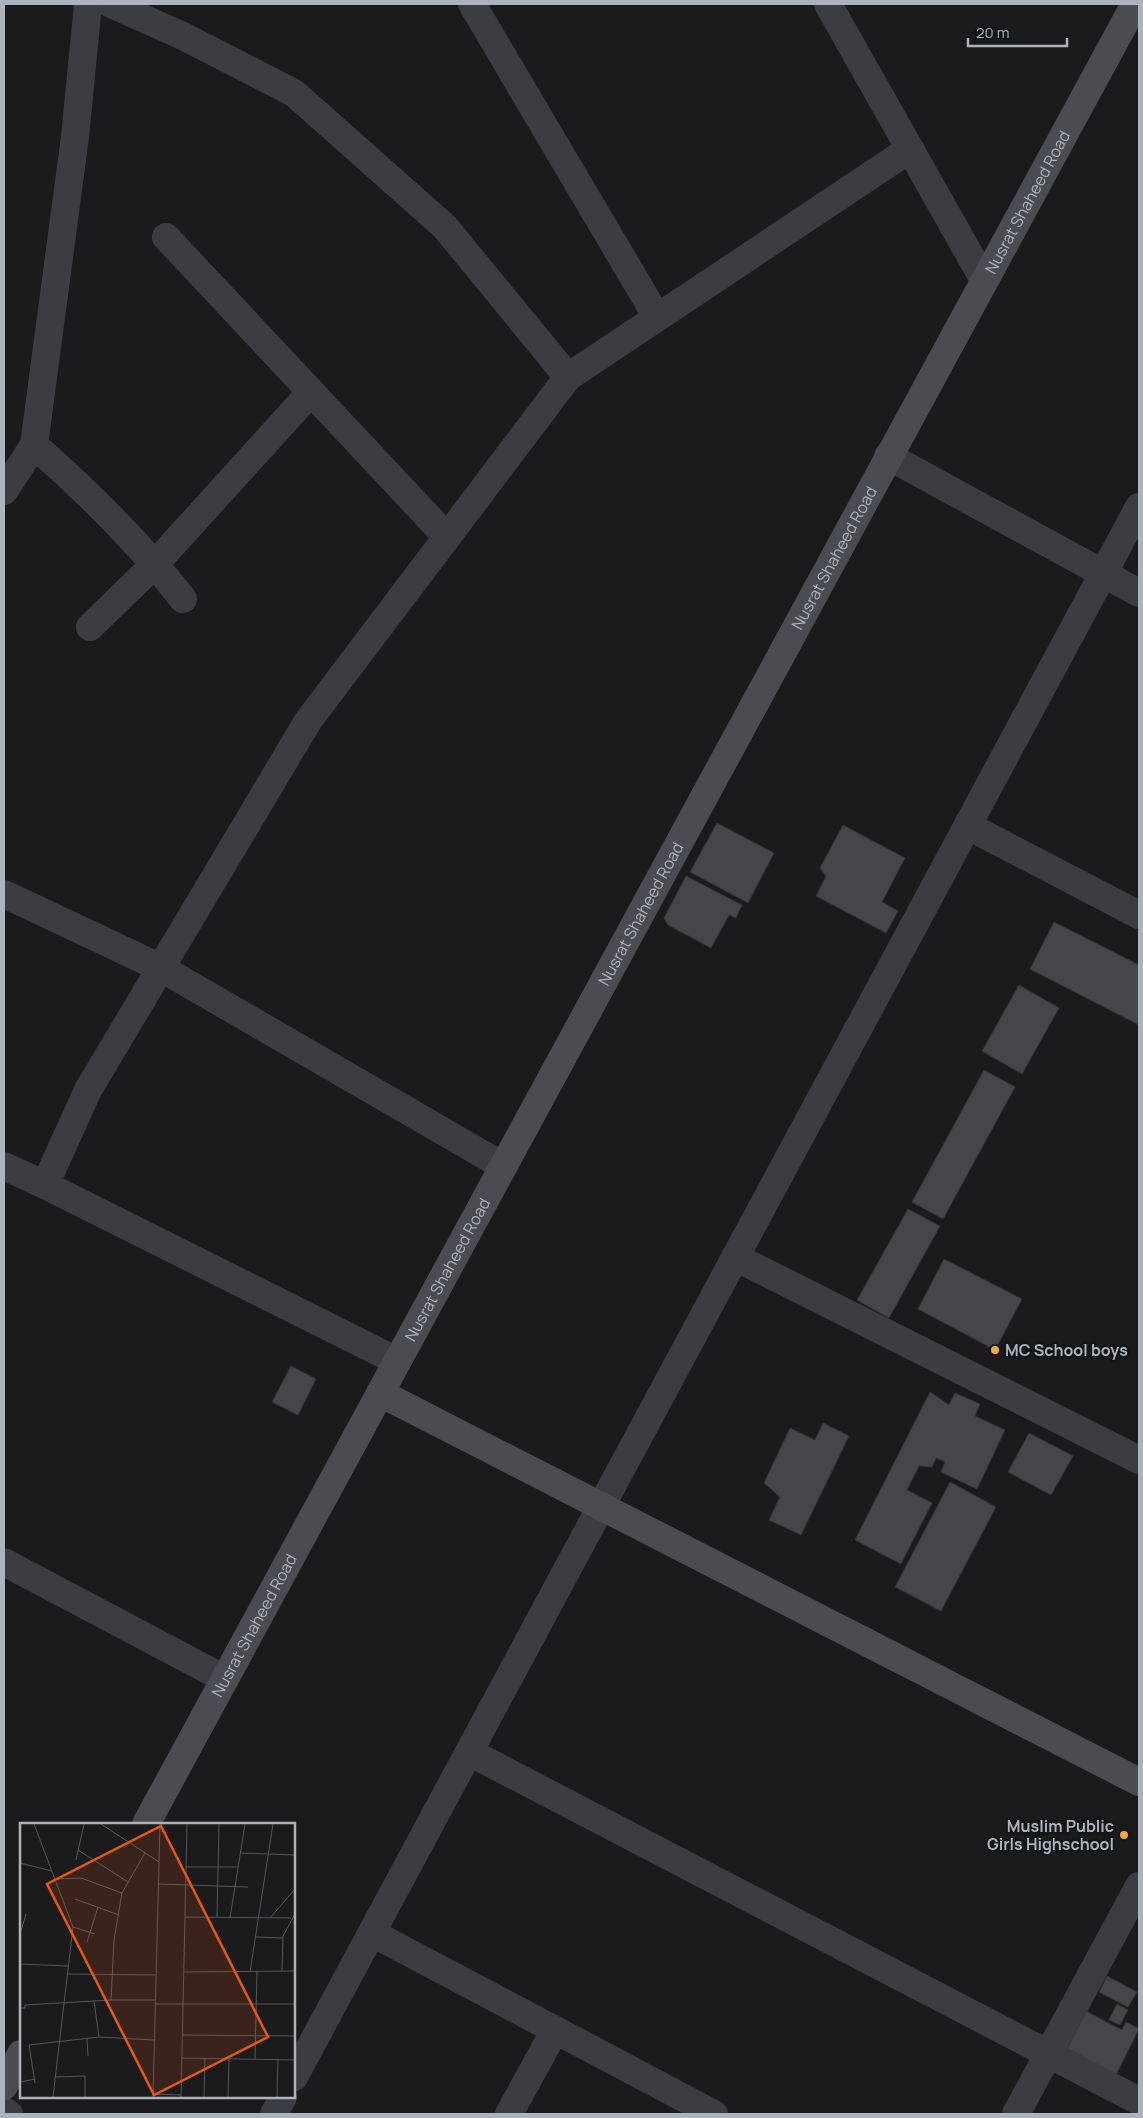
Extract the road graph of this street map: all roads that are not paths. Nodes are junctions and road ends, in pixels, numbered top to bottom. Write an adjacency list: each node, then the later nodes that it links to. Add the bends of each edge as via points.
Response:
1 (88, 4): 12 (street, via 75,136)
2 (111, 4): 10 (street, via 183,36 294,93 445,227)
3 (472, 4): 9 (street)
4 (828, 4): 6 (street)
5 (1135, 4): 8 (street, Nusrat Shaheed Road)
6 (910, 150): 8 (street); 9 (street)
7 (166, 237): 11 (street)
8 (984, 280): 13 (street, Nusrat Shaheed Road)
9 (657, 317): 10 (street)
10 (568, 377): 16 (street)
11 (311, 392): 16 (street); 17 (street)
12 (34, 445): 14 (street); 17 (street)
13 (888, 456): 18 (street); 27 (street, Nusrat Shaheed Road)
14 (4, 490)
15 (1139, 508): 18 (street)
16 (447, 537): 25 (street, via 308,721)
17 (154, 564): 20 (street); 21 (street)
18 (1104, 574): 19 (street); 22 (street)
19 (1139, 593)
20 (183, 599)
21 (90, 627)
22 (968, 826): 24 (street); 29 (street)
23 (4, 894): 25 (street)
24 (1139, 915)
25 (161, 968): 27 (street); 28 (street, via 88,1090)
26 (4, 1166): 28 (street)
27 (503, 1166): 30 (street, Nusrat Shaheed Road)
28 (45, 1184): 30 (street)
29 (735, 1257): 32 (street); 33 (street)
30 (397, 1362): 31 (street, Nusrat Shaheed Road)
31 (380, 1393): 33 (street); 35 (street, Nusrat Shaheed Road)
32 (1139, 1460)
33 (601, 1506): 36 (street); 37 (street)
34 (4, 1562): 35 (street)
35 (225, 1679): 38 (street, Nusrat Shaheed Road)
36 (469, 1752): 40 (street); 42 (street)
37 (1139, 1782)
38 (147, 1823)
39 (1139, 1886): 42 (street)
40 (372, 1933): 41 (street); 44 (street)
41 (555, 2030): 51 (street); 52 (street)
42 (1048, 2054): 47 (street); 53 (street)
43 (20, 2056): 45 (street)
44 (295, 2075)
45 (4, 2086)
46 (282, 2098): 50 (street)
47 (1139, 2101)
48 (4, 2111): 49 (street)
49 (9, 2114)
50 (274, 2114)
51 (509, 2114)
52 (714, 2114)
53 (1016, 2114)

